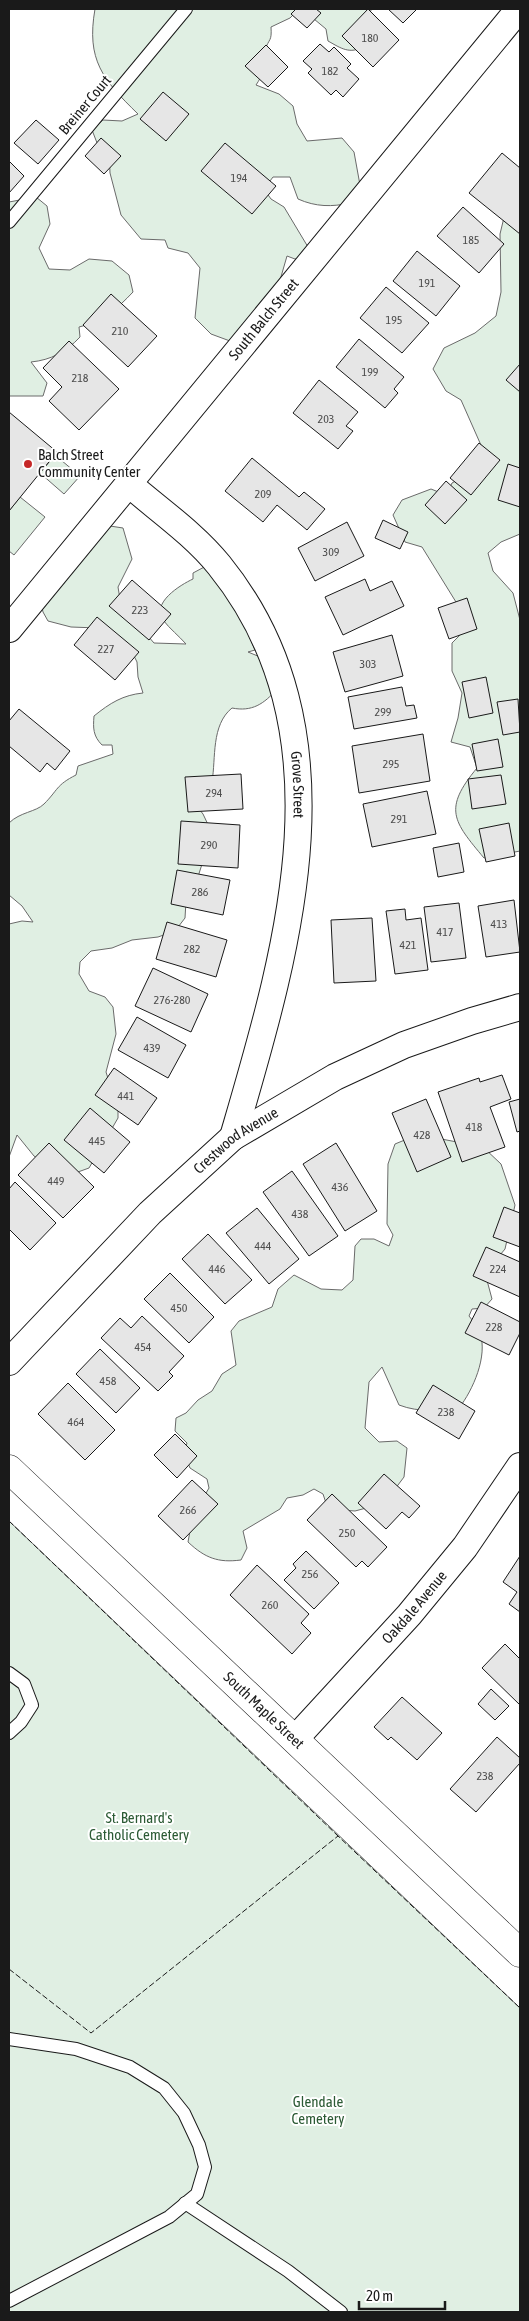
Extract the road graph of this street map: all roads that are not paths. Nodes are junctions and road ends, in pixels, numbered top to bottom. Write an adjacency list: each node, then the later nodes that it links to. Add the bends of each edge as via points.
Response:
1 (186, 9): 3 (lane, Breiner Court)
2 (519, 9): 4 (street, South Balch Street)
3 (9, 222)
4 (129, 484): 5 (street, South Balch Street); 7 (street, Grove Street, via 204,548 245,600 267,640 289,705 299,806 296,873 280,968)
5 (9, 629)
6 (520, 1007): 7 (street, Crestwood Avenue, via 404,1046 335,1078)
7 (233, 1137): 8 (street, Crestwood Avenue, via 150,1213)
8 (9, 1362)
9 (520, 1466): 13 (street, Oakdale Avenue, via 465,1547 409,1615)
10 (9, 1469): 13 (main road, South Maple Street)
11 (9, 1673): 12 (lane, via 24,1684 32,1705)
12 (9, 1733)
13 (295, 1739): 14 (main road, South Maple Street)
14 (520, 1953)
15 (9, 2039): 16 (lane, via 76,2049 130,2067 164,2088 184,2113 205,2167 196,2194)
16 (185, 2203): 17 (lane, via 169,2217); 18 (lane, via 288,2271)
17 (9, 2301)
18 (341, 2312)

